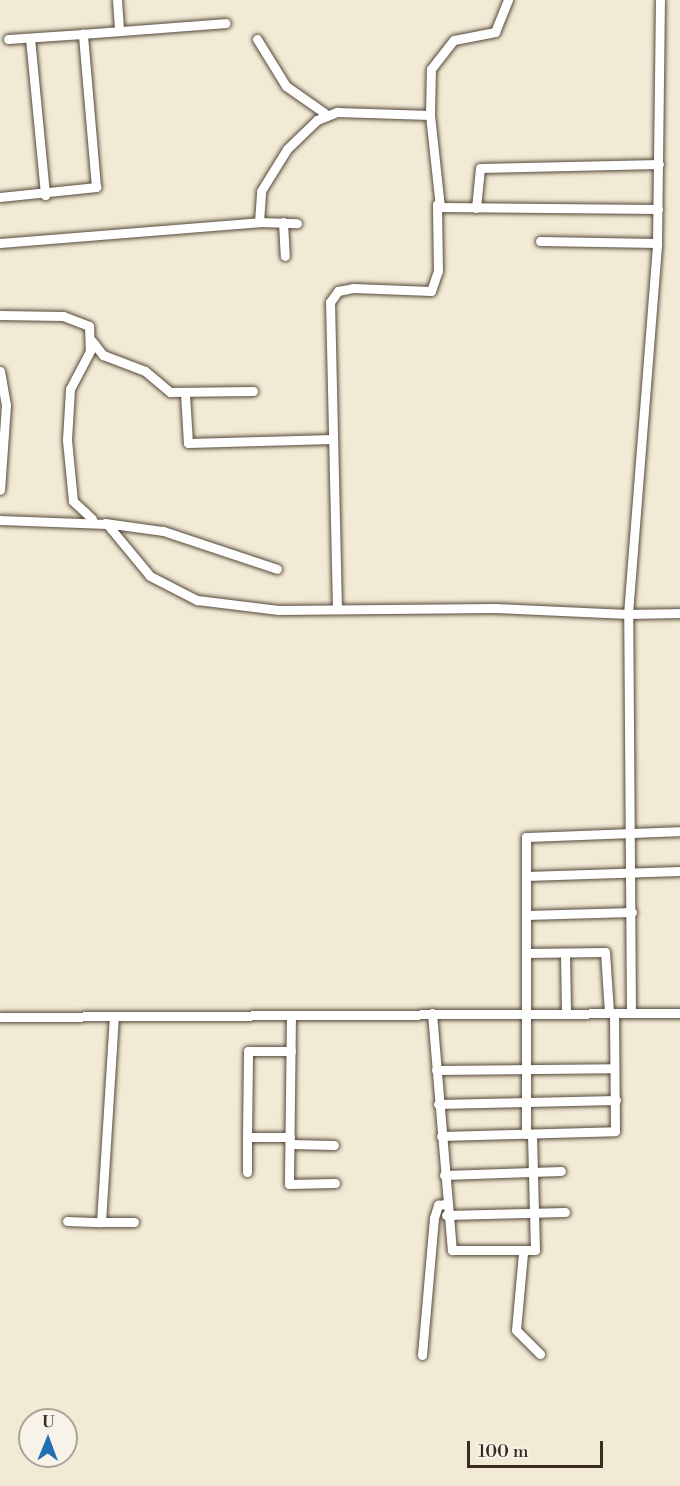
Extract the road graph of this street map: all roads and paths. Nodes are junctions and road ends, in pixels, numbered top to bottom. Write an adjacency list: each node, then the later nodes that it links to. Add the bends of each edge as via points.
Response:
1 (117, 0): 5 (street)
2 (508, 0): 11 (street, via 495,32 454,40 430,69)
3 (660, 0): 12 (street)
4 (226, 23): 5 (street)
5 (119, 32): 6 (street)
6 (83, 34): 7 (street); 13 (street, via 99,178 87,191)
7 (30, 38): 8 (street); 13 (street)
8 (8, 39)
9 (257, 39): 10 (street, via 286,86)
10 (326, 114): 11 (street); 18 (street, via 292,143 262,189)
11 (430, 115): 15 (street)
12 (659, 164): 16 (street, via 480,168); 17 (street)
13 (45, 195): 14 (street)
14 (0, 197)
15 (437, 204): 16 (street); 30 (street, via 438,271 431,291 353,288 338,291 330,302)
16 (476, 208): 17 (street)
17 (658, 209): 23 (street)
18 (259, 222): 19 (street); 22 (street)
19 (283, 222): 20 (street); 24 (street)
20 (297, 223)
21 (540, 241): 23 (street)
22 (0, 243)
23 (657, 243): 37 (street)
24 (285, 255)
25 (0, 315): 26 (street, via 82,319)
26 (92, 341): 29 (street, via 115,362 145,371 170,392); 33 (street, via 70,389 68,480 79,510)
27 (0, 372): 31 (street, via 6,405)
28 (253, 391): 29 (street)
29 (185, 394): 30 (street, via 188,443)
30 (333, 439): 35 (street)
31 (0, 490)
32 (0, 520): 33 (street)
33 (107, 524): 34 (street, via 163,531); 35 (street, via 135,563 182,596 278,610)
34 (277, 569)
35 (338, 609): 37 (street)
36 (680, 613): 37 (street)
37 (628, 614): 39 (street)
38 (680, 831): 39 (street)
39 (630, 832): 41 (street); 42 (street, via 529,835)
40 (680, 871): 41 (street)
41 (630, 873): 42 (street); 43 (street)
42 (526, 876): 44 (street)
43 (632, 912): 44 (street); 52 (street)
44 (526, 915): 45 (street)
45 (526, 953): 46 (street); 49 (street)
46 (565, 954): 50 (street); 51 (street, via 608,955)
47 (680, 1012): 52 (street)
48 (432, 1013): 49 (street); 53 (street); 59 (street)
49 (524, 1013): 50 (street); 57 (street)
50 (566, 1013): 51 (street)
51 (612, 1013): 52 (street); 58 (street)
52 (631, 1013)
53 (291, 1015): 54 (street); 56 (street)
54 (114, 1016): 55 (street); 78 (street)
55 (0, 1017)
56 (291, 1050): 65 (street, via 248,1050); 66 (street)
57 (525, 1068): 58 (street); 59 (street); 61 (street)
58 (614, 1068): 60 (street)
59 (436, 1070): 62 (street)
60 (616, 1100): 61 (street); 63 (street, via 613,1132)
61 (525, 1101): 62 (street); 63 (street)
62 (438, 1104): 64 (street)
63 (529, 1134): 64 (street); 70 (street)
64 (441, 1136): 71 (street)
65 (248, 1137): 66 (street); 69 (street)
66 (290, 1141): 67 (street); 72 (street, via 289,1184)
67 (334, 1145)
68 (561, 1171): 70 (street)
69 (247, 1172)
70 (534, 1172): 71 (street); 74 (street)
71 (444, 1175): 73 (street)
72 (335, 1183)
73 (446, 1204): 76 (street); 82 (street, via 438,1205 434,1218)
74 (536, 1212): 75 (street); 76 (street); 80 (street, via 537,1246)
75 (565, 1212)
76 (446, 1215): 80 (street, via 452,1250)
77 (67, 1221): 78 (street)
78 (101, 1222): 79 (street)
79 (134, 1222)
80 (523, 1253): 81 (street, via 516,1330)
81 (540, 1354)
82 (422, 1355)

